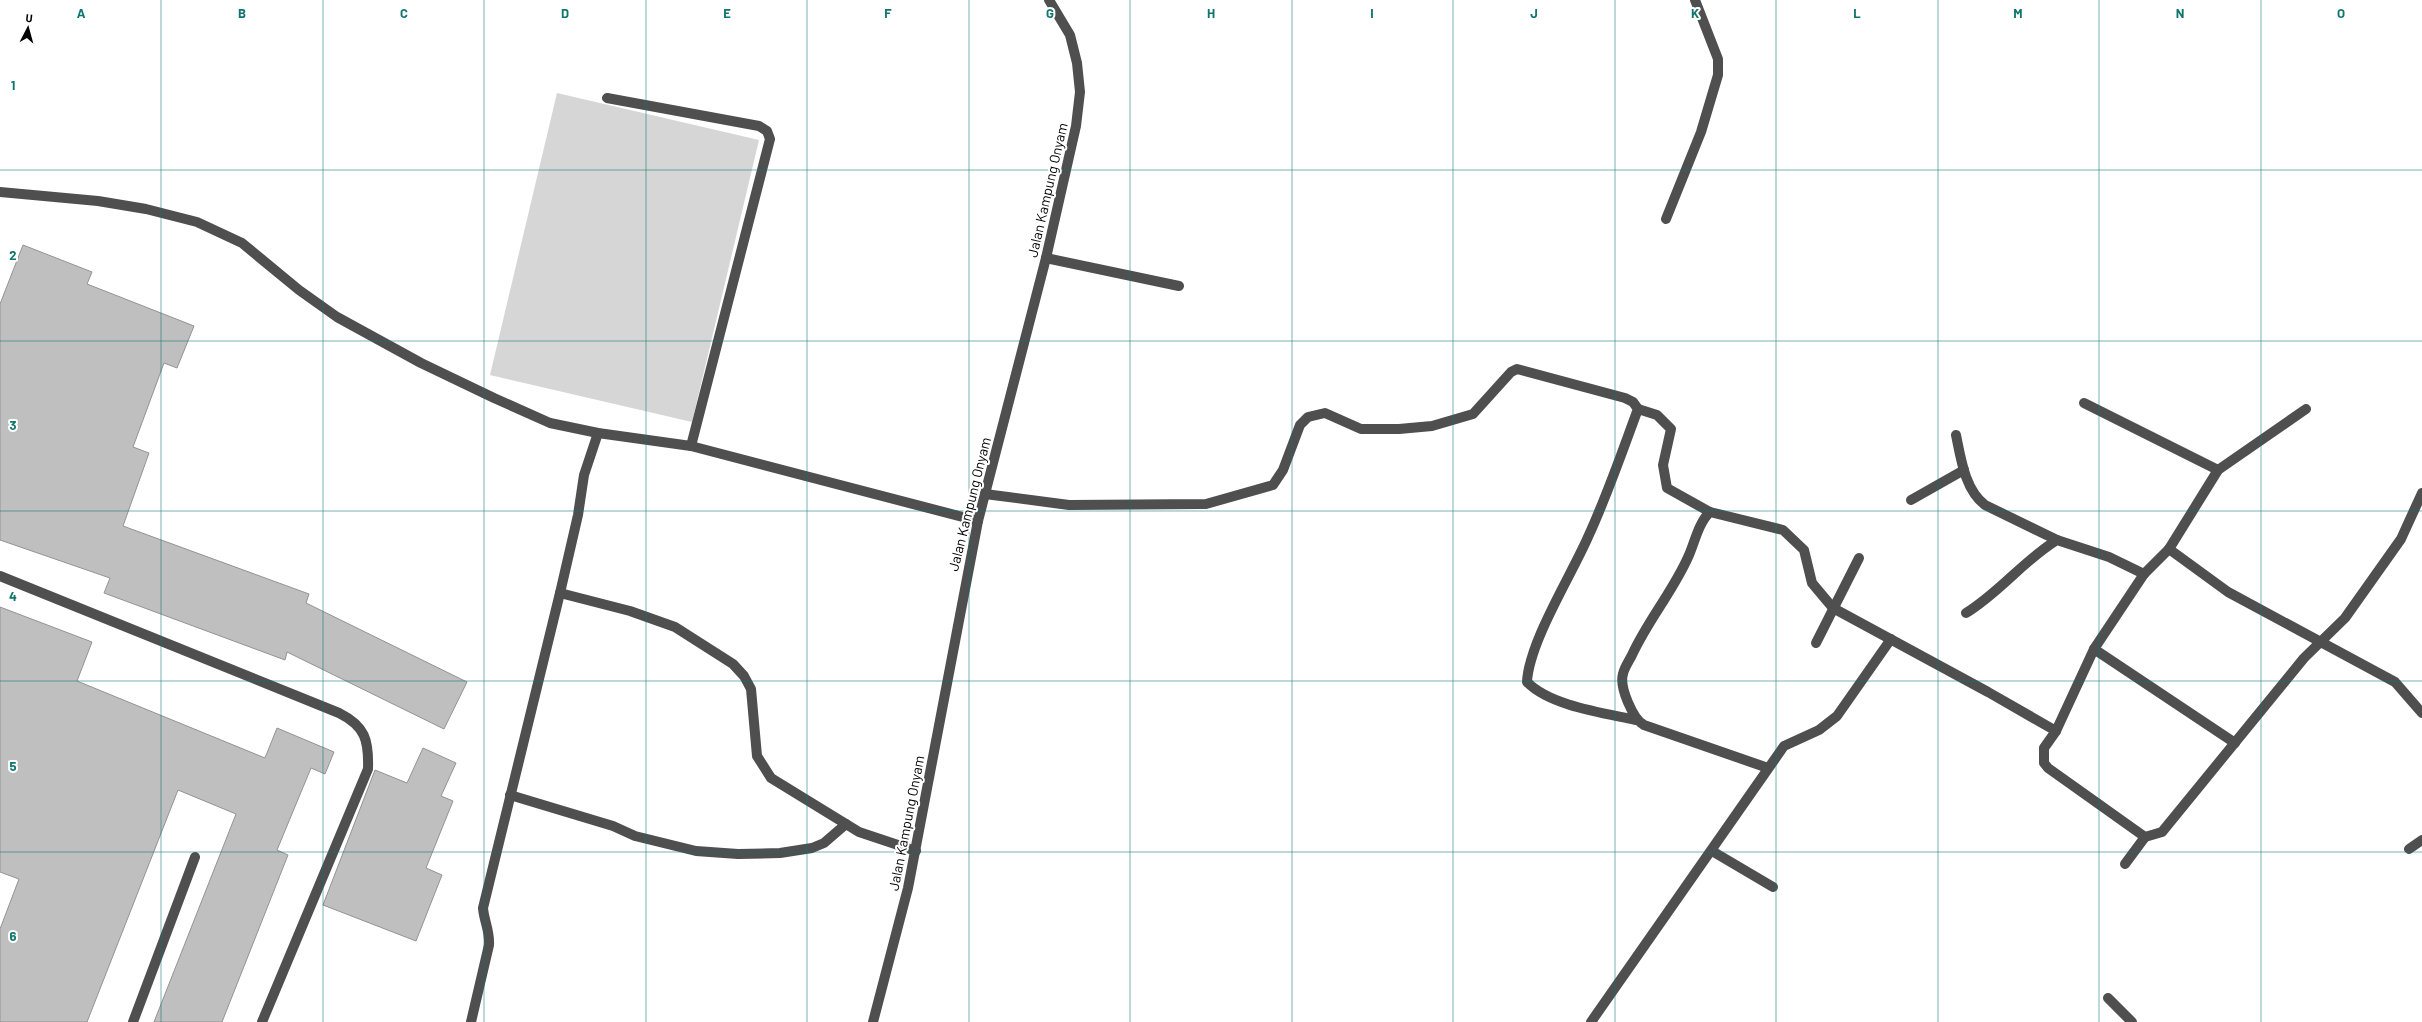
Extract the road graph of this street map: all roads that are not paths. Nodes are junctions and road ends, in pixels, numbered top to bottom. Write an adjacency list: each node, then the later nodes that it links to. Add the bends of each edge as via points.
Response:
1 (1048, 0): 6 (street, Jalan Kampung Onyam, via 1070,35 1080,92 1076,126)
2 (1695, 0): 5 (street, via 1718,59 1718,75 1701,132)
3 (607, 98): 13 (street, via 759,126 767,131 770,139)
4 (0, 192): 11 (street, via 98,201 146,209 197,222 242,243 299,290 337,317 421,363 550,423)
5 (1666, 219)
6 (1046, 258): 7 (street); 17 (street, Jalan Kampung Onyam)
7 (1179, 286)
8 (2084, 403): 15 (street)
9 (1638, 409): 17 (street, via 1633,402 1625,398 1518,369 1511,372 1473,414 1432,426 1361,429 1325,413 1308,417 1300,425 1283,470 1273,484 1206,504 1069,505); 19 (street, via 1658,415 1671,430 1663,465 1667,488); 34 (street, via 1588,537 1543,630 1527,671 1527,682 1535,691 1574,706)
10 (2306, 410): 15 (street)
11 (598, 433): 13 (street); 26 (street, via 584,475 578,515)
12 (1956, 435): 14 (street)
13 (691, 446): 20 (street)
14 (1964, 470): 18 (street); 21 (street, via 1976,498 1985,505)
15 (2218, 470): 22 (street)
16 (2422, 493): 30 (street, via 2401,539 2345,618)
17 (985, 494): 20 (street, Jalan Kampung Onyam)
18 (1911, 500)
19 (1710, 512): 27 (street, via 1783,530 1804,550 1812,583); 34 (street, via 1705,517 1671,589 1644,629 1623,674 1622,686)
20 (978, 521): 44 (street, Jalan Kampung Onyam)
21 (2056, 540): 24 (street, via 2108,557); 28 (street, via 2039,551 1980,605)
22 (2169, 549): 24 (street); 30 (street, via 2228,592)
23 (1859, 558): 27 (street)
24 (2144, 574): 32 (street)
25 (0, 576): 50 (street, via 339,713 354,720 364,734 369,749 368,769)
26 (560, 593): 38 (street); 39 (street, via 630,611 676,627 733,664 751,689 757,756 771,778)
27 (1833, 608): 29 (street); 31 (street)
28 (1966, 613)
29 (1891, 639): 35 (street); 37 (street, via 1837,716 1819,730 1784,746)
30 (2319, 641): 33 (street, via 2395,682); 36 (street)
31 (1816, 643)
32 (2094, 649): 35 (street); 36 (street)
33 (2422, 713)
34 (1636, 720): 37 (street)
35 (2056, 731): 40 (street, via 2044,748 2044,763 2048,768)
36 (2235, 743): 40 (street, via 2162,832)
37 (1768, 768): 43 (street)
38 (510, 796): 39 (street, via 613,826 634,836 696,851 780,853 812,848 824,843); 51 (street, via 484,908 484,919 490,934 489,945)
39 (846, 824): 44 (street, via 859,832)
40 (2145, 837): 46 (street)
41 (2422, 840): 42 (street)
42 (2409, 849)
43 (1712, 850): 47 (street); 53 (street)
44 (916, 851): 52 (street, Jalan Kampung Onyam)
45 (195, 857): 49 (street)
46 (2125, 864)
47 (1773, 887)
48 (2108, 998): 54 (street)
49 (133, 1022)
50 (262, 1022)
51 (471, 1022)
52 (873, 1022)
53 (1591, 1022)
54 (2132, 1022)

